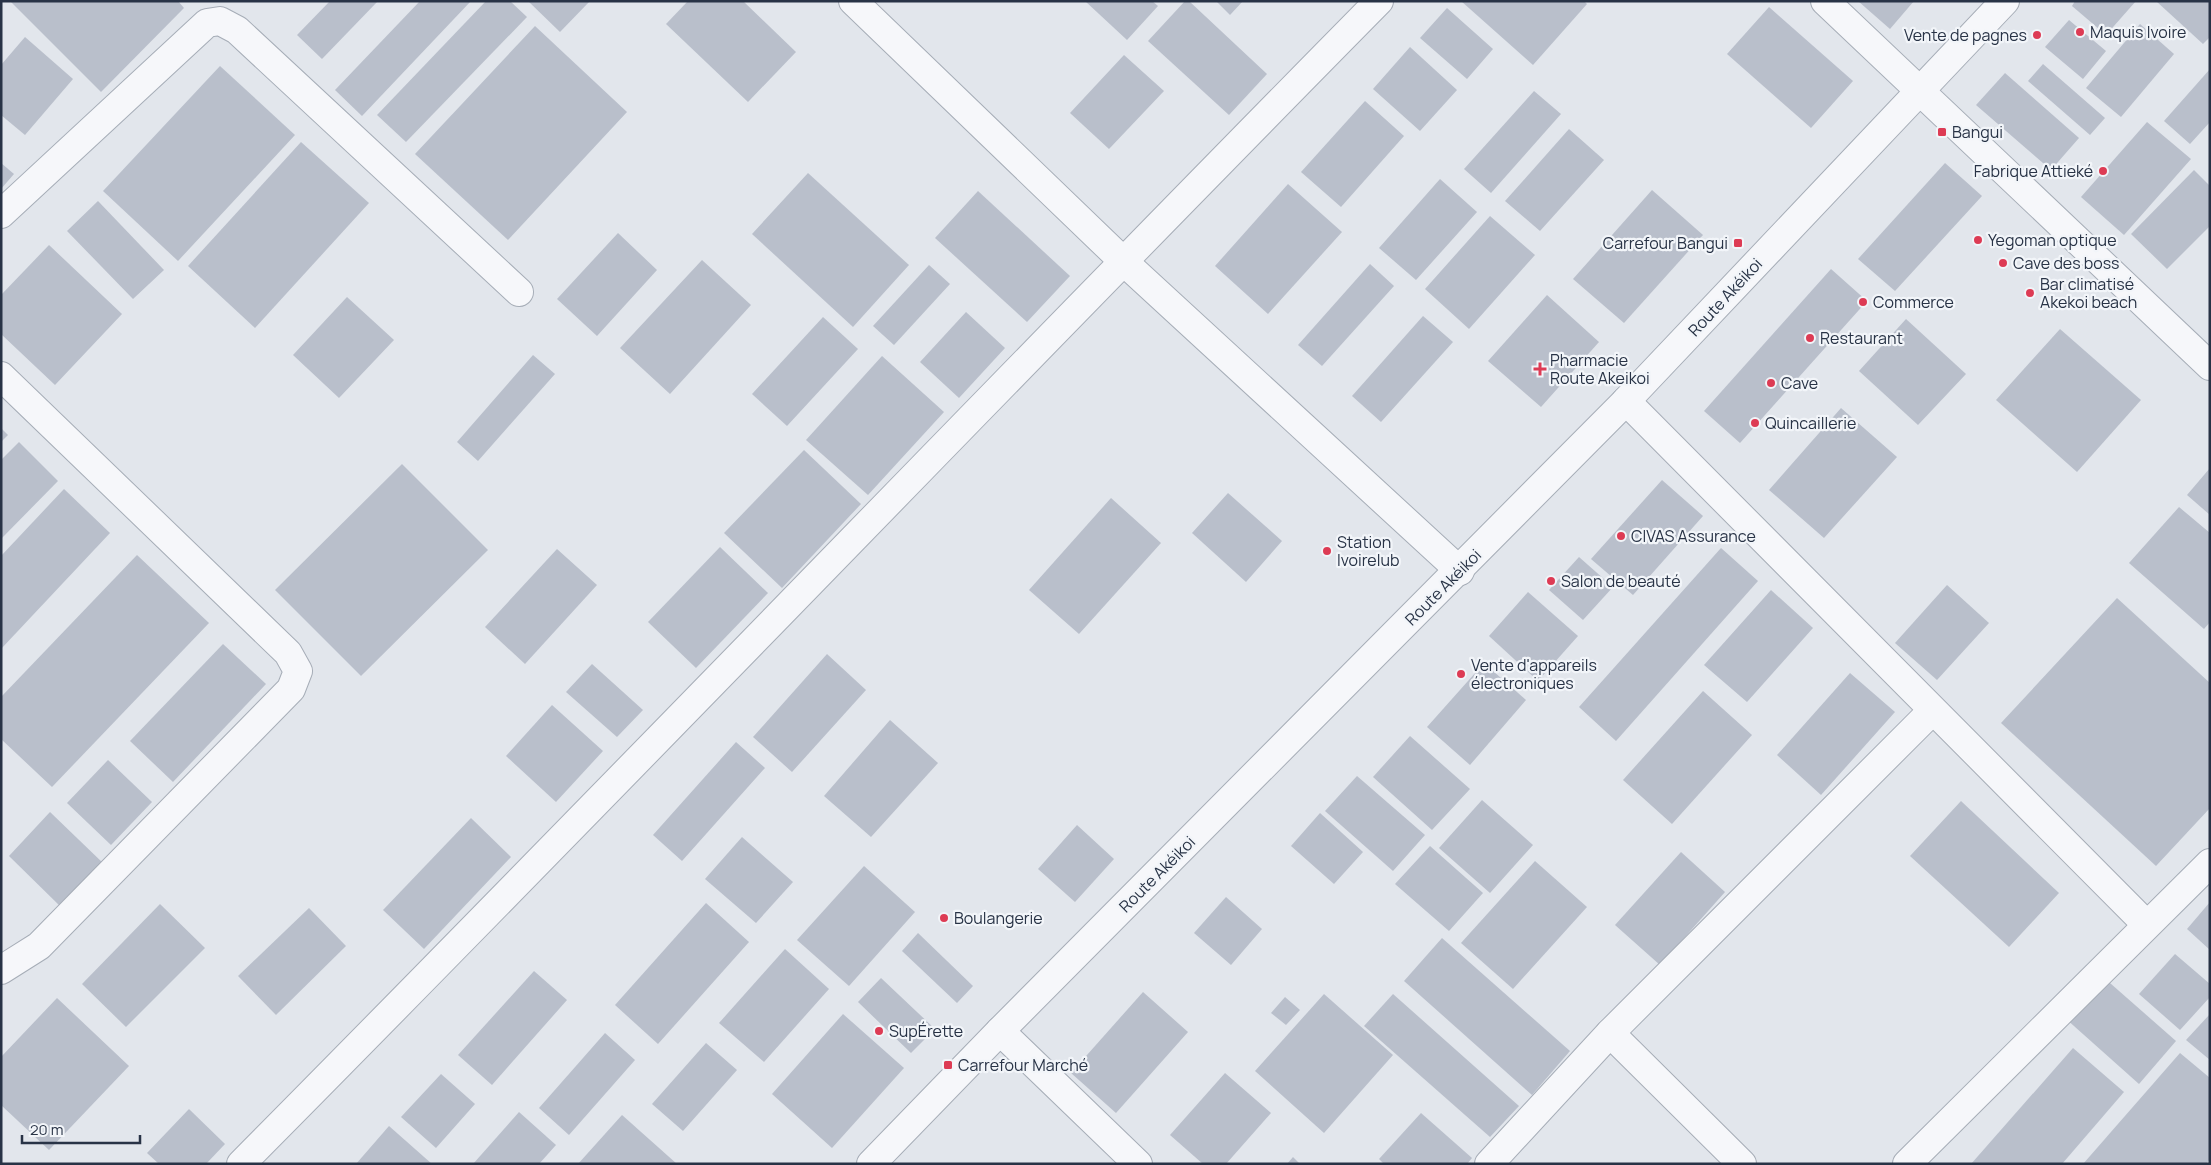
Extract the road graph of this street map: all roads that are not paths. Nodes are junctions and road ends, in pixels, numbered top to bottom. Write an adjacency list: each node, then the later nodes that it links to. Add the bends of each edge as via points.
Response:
1 (853, 1): 7 (street)
2 (1378, 1): 7 (street)
3 (1825, 1): 5 (street)
4 (2005, 1): 5 (street, Route Akéikoi)
5 (1920, 90): 9 (street); 11 (street, Route Akéikoi)
6 (1, 214): 8 (street, via 208,23 220,21 238,30)
7 (1122, 261): 12 (street); 19 (street, via 545,858)
8 (519, 292)
9 (2210, 366)
10 (1, 376): 16 (street, via 288,653 298,671 292,689 39,946)
11 (1626, 402): 12 (street, Route Akéikoi); 13 (street)
12 (1460, 571): 17 (street, Route Akéikoi)
13 (1932, 711): 15 (street); 18 (street)
14 (2210, 863): 15 (street)
15 (2146, 924): 24 (street)
16 (1, 970)
17 (1000, 1031): 20 (street, Route Akéikoi); 21 (street)
18 (1610, 1033): 22 (street); 23 (street)
19 (241, 1164)
20 (871, 1164)
21 (1138, 1164)
22 (1489, 1164)
23 (1742, 1164)
24 (1907, 1164)

